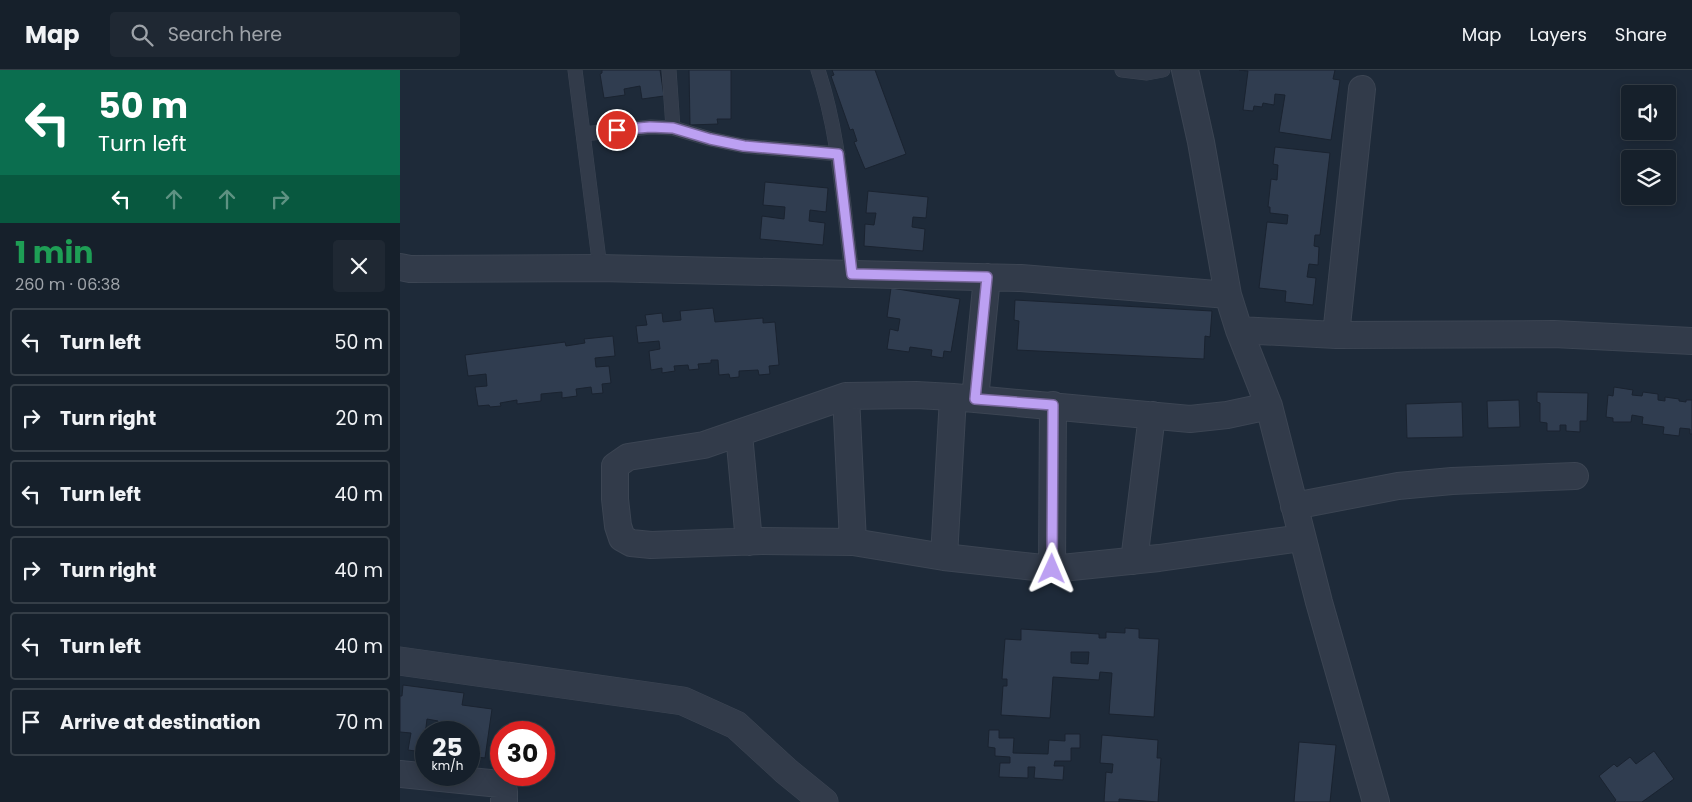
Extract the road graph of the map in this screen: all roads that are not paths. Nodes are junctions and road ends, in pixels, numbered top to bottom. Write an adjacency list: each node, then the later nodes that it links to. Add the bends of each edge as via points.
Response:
1 (575, 70): 9 (lane)
2 (669, 70): 8 (lane)
3 (818, 70): 10 (lane, via 827,96)
4 (1122, 70): 5 (lane, via 1147,73)
5 (1164, 70)
6 (1185, 70): 15 (street)
7 (1362, 90): 17 (street)
8 (673, 128): 9 (lane, via 650,127); 10 (lane, via 744,146)
9 (583, 134): 12 (lane)
10 (838, 154): 13 (lane)
11 (400, 267): 12 (street)
12 (600, 268): 13 (street)
13 (852, 274): 14 (street)
14 (987, 277): 15 (street); 20 (street)
15 (1228, 296): 16 (street)
16 (1239, 330): 17 (street); 22 (street)
17 (1336, 335): 18 (street, via 1554,334)
18 (1692, 341)
19 (846, 396): 20 (street); 24 (street); 29 (street)
20 (964, 398): 21 (street); 30 (street)
21 (1053, 405): 23 (street); 32 (street)
22 (1269, 406): 23 (street, via 1227,415 1190,418); 26 (street)
23 (1152, 414): 31 (street)
24 (739, 434): 28 (street); 28 (street, via 704,445 628,457 615,466 615,499 622,538 631,543)
25 (1575, 476): 26 (street, via 1398,486)
26 (1294, 506): 27 (street)
27 (1302, 538): 31 (street); 37 (street)
28 (749, 542): 29 (street)
29 (853, 542): 30 (street)
30 (944, 557): 32 (street)
31 (1134, 561): 32 (street)
32 (1052, 569)
33 (400, 661): 36 (street, via 683,701 736,726)
34 (400, 774): 35 (street, via 500,784)
35 (504, 802)
36 (824, 802)
37 (1376, 802)

